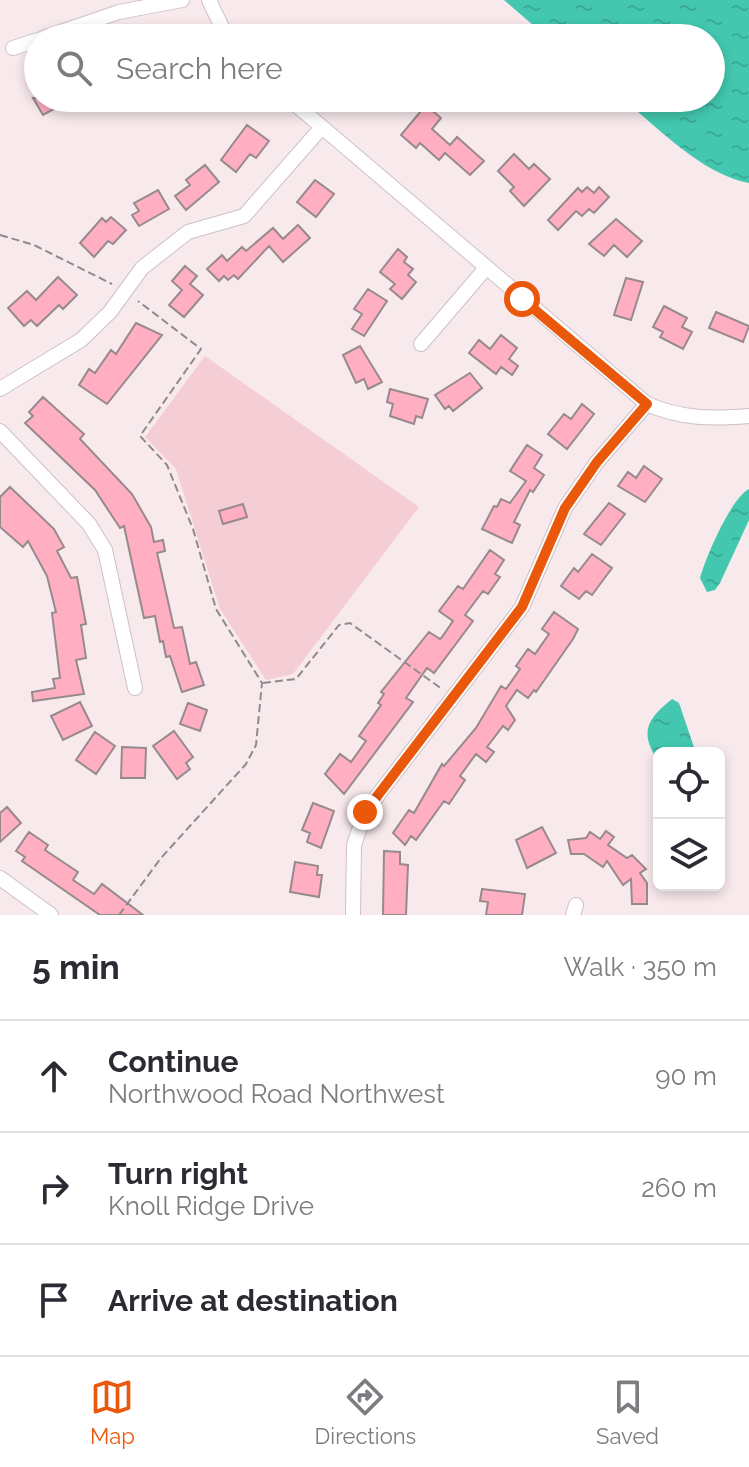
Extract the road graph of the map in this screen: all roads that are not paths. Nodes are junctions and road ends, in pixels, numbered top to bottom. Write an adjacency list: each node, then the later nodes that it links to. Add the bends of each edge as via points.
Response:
1 (182, 0): 3 (street)
2 (209, 0): 4 (street)
3 (84, 24)
4 (220, 24)
5 (24, 44): 6 (street)
6 (13, 48)
7 (304, 112): 8 (street)
8 (322, 127): 9 (street); 11 (street, via 244,216 188,232 142,268 81,340)
9 (486, 268): 10 (street); 12 (street)
10 (421, 344)
11 (0, 389)
12 (647, 404): 13 (street, via 670,414); 18 (street, via 565,508 522,607 365,812 354,845)
13 (749, 416)
14 (0, 431): 15 (street, via 89,524 105,550)
15 (135, 688)
16 (0, 878): 17 (street)
17 (51, 915)
18 (353, 915)

